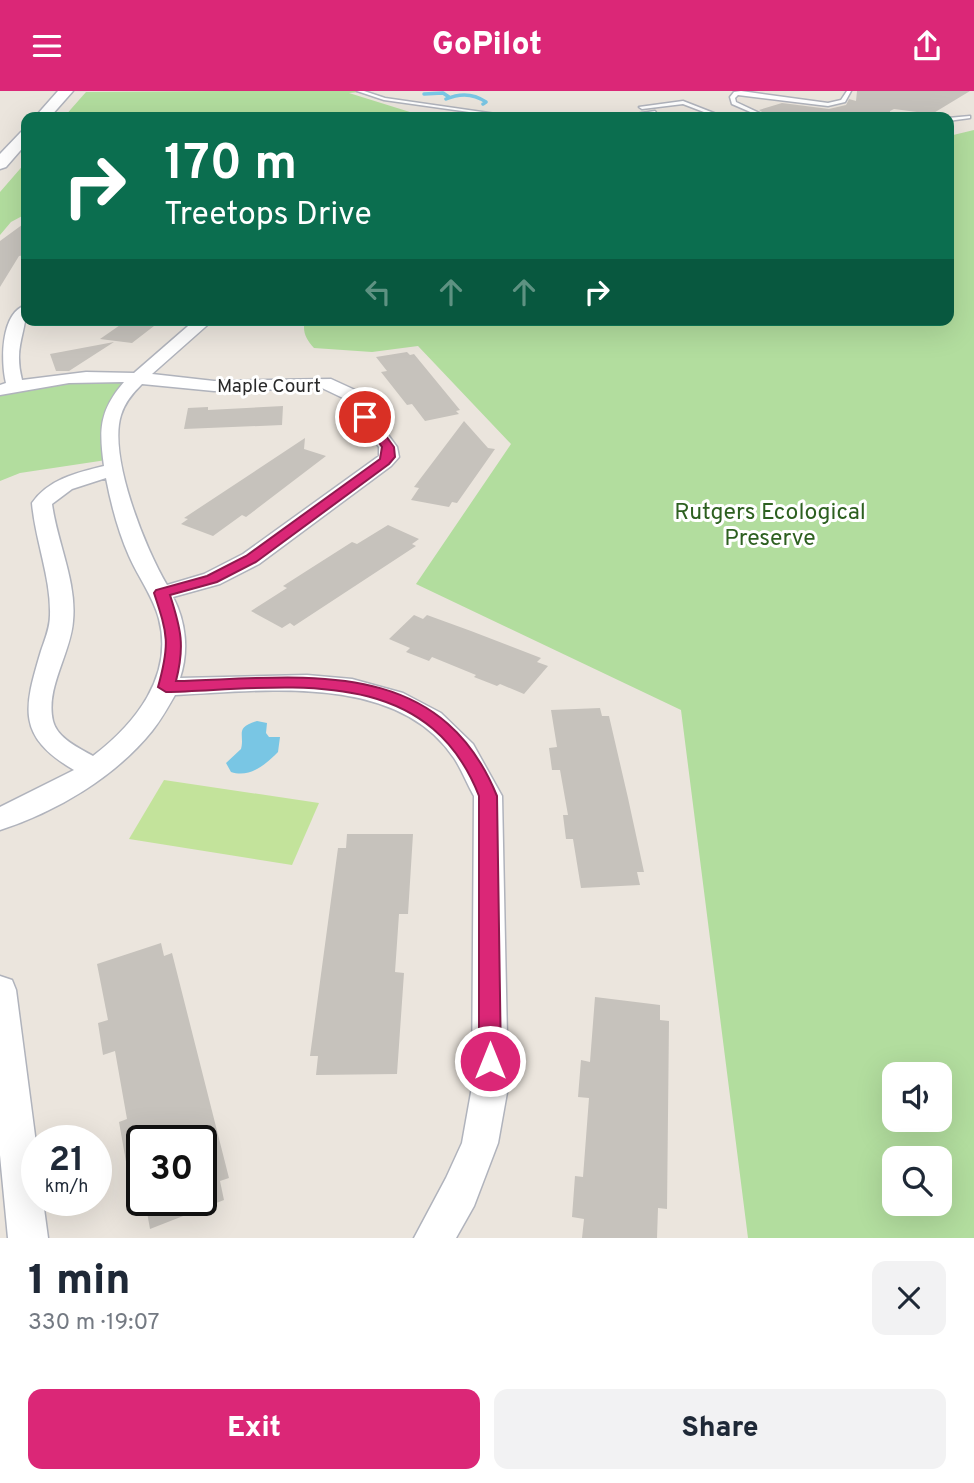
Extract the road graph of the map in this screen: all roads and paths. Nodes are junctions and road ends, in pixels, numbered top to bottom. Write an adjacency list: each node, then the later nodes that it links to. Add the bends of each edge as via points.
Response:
1 (66, 91): 7 (street)
2 (359, 91): 8 (lane, via 384,99)
3 (849, 91): 4 (lane, via 843,101 828,105)
4 (738, 92): 11 (lane, via 732,98 734,103)
5 (642, 107): 6 (lane, via 683,102)
6 (697, 107): 9 (lane); 10 (lane)
7 (47, 112)
8 (478, 112)
9 (669, 112)
10 (709, 112)
11 (755, 112)
12 (968, 117): 13 (lane)
13 (954, 119)
14 (21, 141): 15 (street)
15 (0, 164)
16 (21, 318): 19 (street, via 8,349)
17 (198, 326): 18 (street)
18 (138, 378): 19 (street, via 74,377); 20 (street, via 125,391 111,419); 21 (street, Maple Court, via 214,386 325,383 349,394 389,451 384,462 251,559 212,579)
19 (8, 388)
20 (114, 470): 21 (street, via 139,555); 23 (street, via 59,487 41,503 62,620 37,709 39,725 60,750)
21 (162, 593): 22 (street, via 173,627 175,654)
22 (166, 687): 23 (street, via 144,724); 27 (street, via 326,683 384,693 439,726 477,769 488,796 490,1087 480,1143)
23 (94, 769): 24 (street, via 44,800)
24 (0, 819)
25 (0, 990): 26 (street)
26 (28, 1238)
27 (434, 1238)

